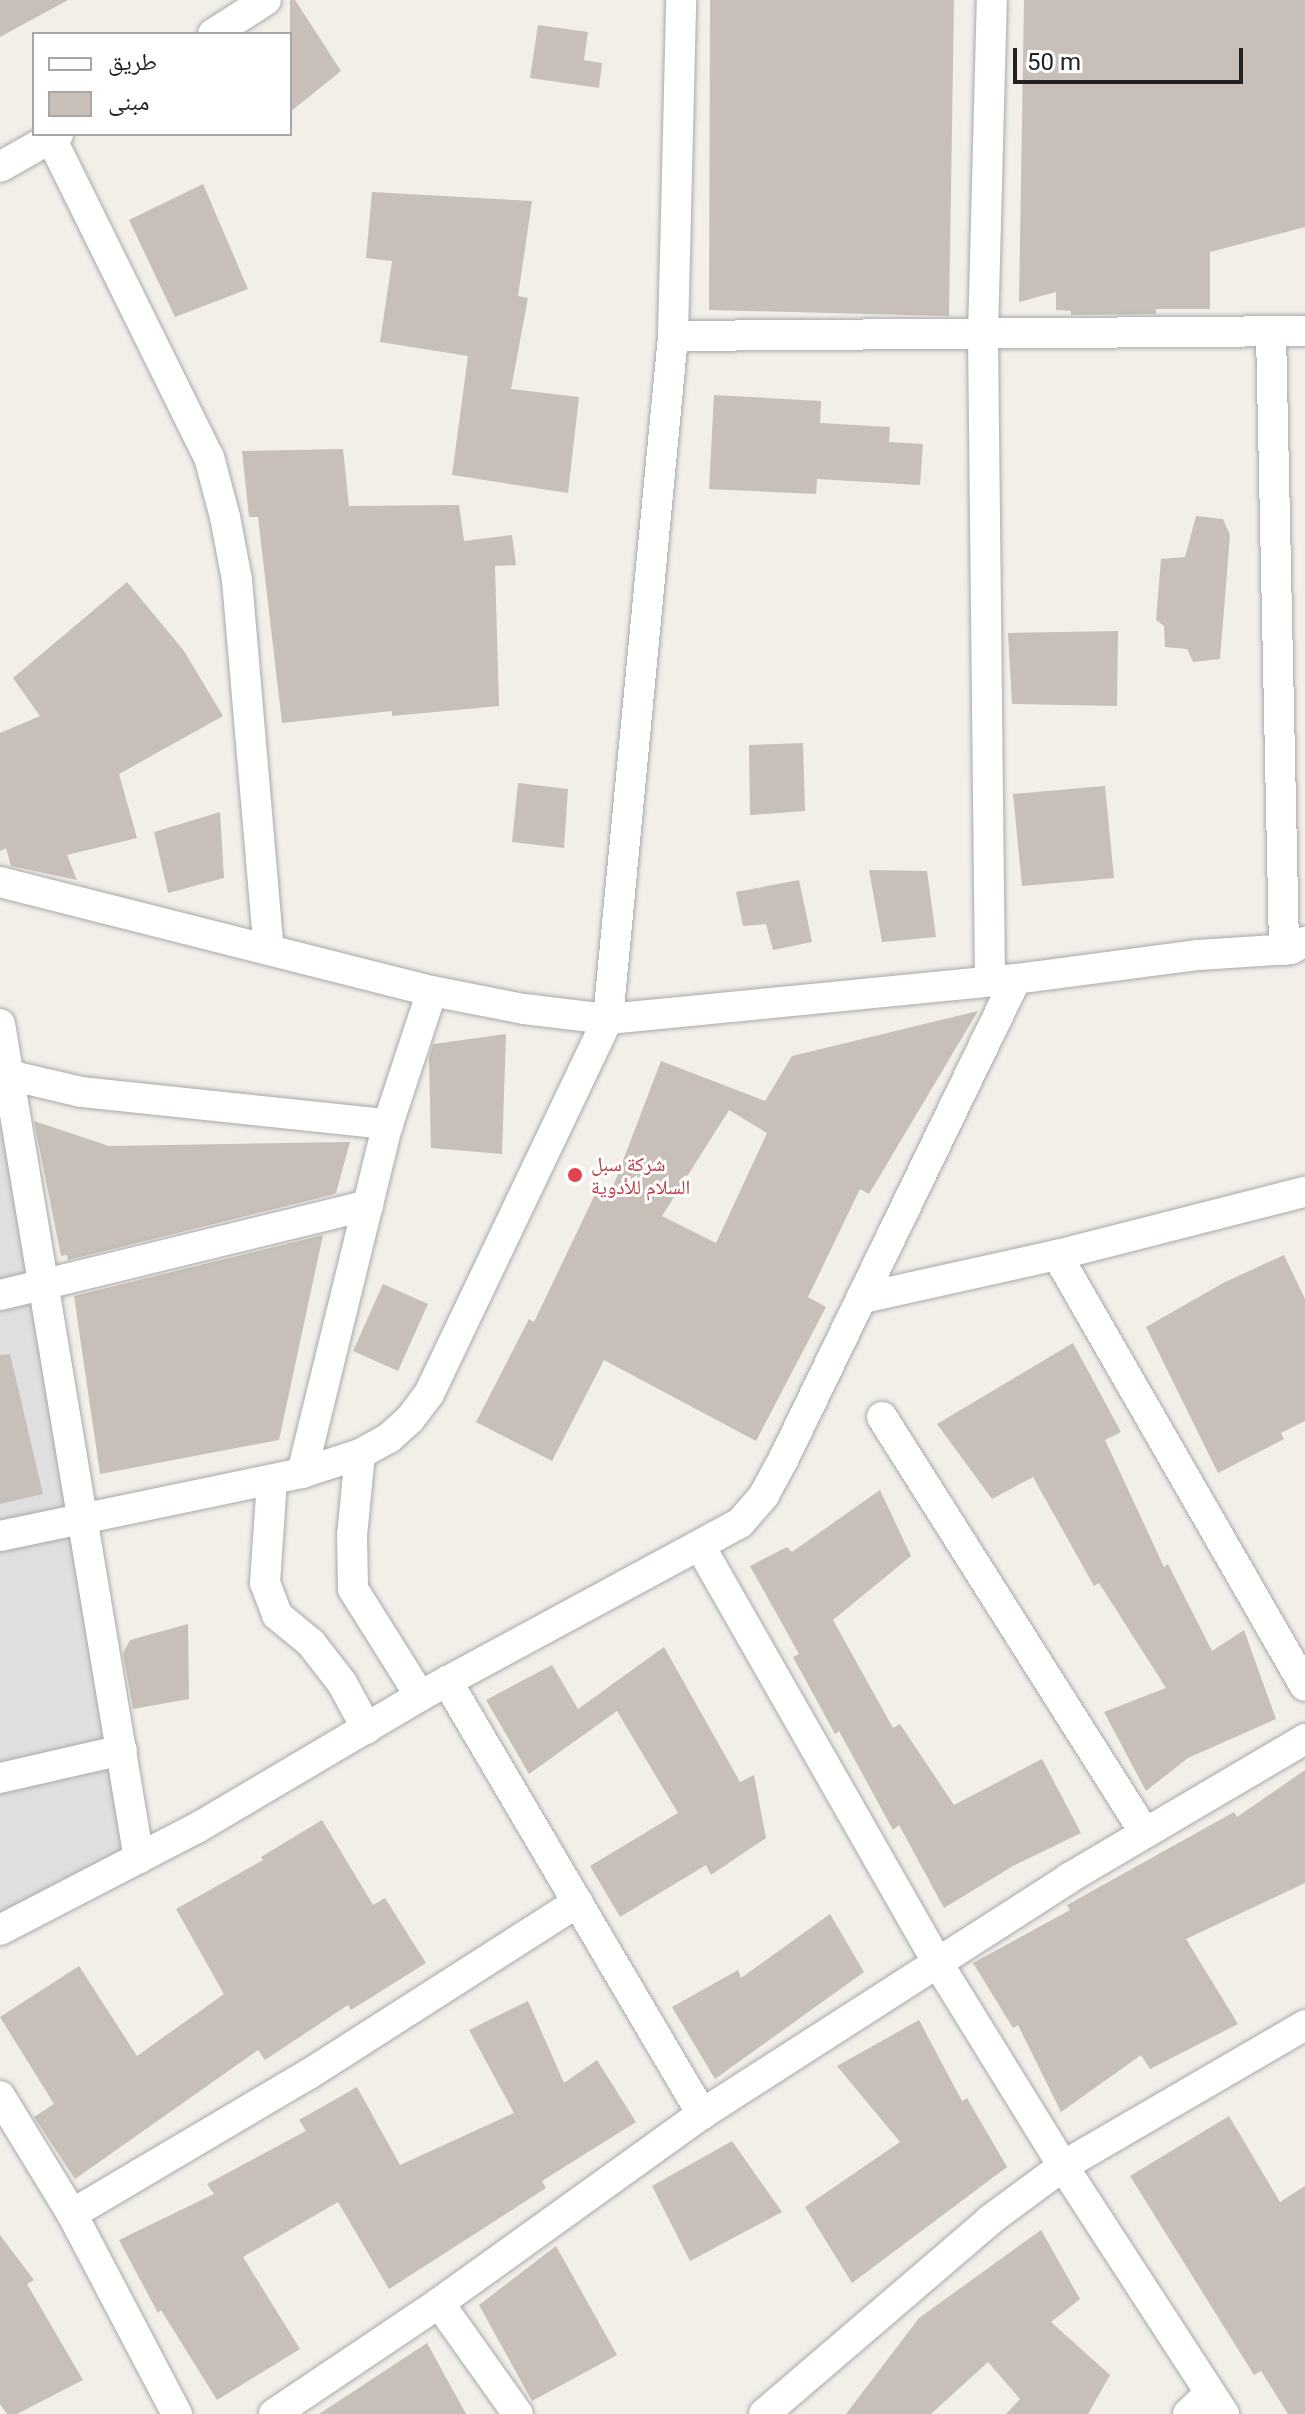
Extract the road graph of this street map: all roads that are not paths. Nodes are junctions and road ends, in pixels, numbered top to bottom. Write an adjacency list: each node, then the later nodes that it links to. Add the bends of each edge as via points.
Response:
1 (266, 0): 4 (street)
2 (681, 0): 9 (street)
3 (992, 0): 10 (street)
4 (223, 18)
5 (55, 136): 6 (street); 13 (street, via 213,472 237,580)
6 (4, 155)
7 (1305, 331): 8 (street)
8 (1271, 332): 10 (street); 12 (street)
9 (673, 336): 10 (street); 16 (street)
10 (983, 336): 14 (street)
11 (0, 882): 13 (street)
12 (1296, 949): 14 (street, via 1198,955)
13 (269, 950): 15 (street)
14 (1003, 980): 16 (street); 25 (street)
15 (432, 991): 16 (street); 19 (street)
16 (608, 1019): 27 (street, via 429,1394 389,1438)
17 (0, 1024): 18 (street)
18 (4, 1072): 19 (street, via 81,1092); 23 (street)
19 (388, 1124): 21 (street)
20 (1305, 1192): 22 (street)
21 (368, 1205): 23 (street); 28 (street)
22 (1057, 1255): 25 (street); 34 (street)
23 (46, 1285): 24 (street); 30 (street)
24 (0, 1295)
25 (863, 1298): 32 (street, via 764,1495 740,1523)
26 (882, 1417): 40 (street)
27 (360, 1454): 28 (street); 35 (street, via 353,1589)
28 (302, 1473): 29 (street)
29 (272, 1480): 30 (street); 36 (street, via 265,1583 277,1615 311,1643 342,1683)
30 (83, 1516): 31 (street); 38 (street)
31 (0, 1536)
32 (700, 1546): 33 (street); 44 (street)
33 (447, 1681): 35 (street); 42 (street)
34 (1305, 1686)
35 (420, 1696): 36 (street)
36 (367, 1729): 41 (street)
37 (1305, 1739): 40 (street)
38 (122, 1750): 39 (street); 41 (street)
39 (0, 1778)
40 (1144, 1832): 44 (street)
41 (139, 1859): 43 (street)
42 (578, 1902): 47 (street); 49 (street, via 309,2074)
43 (0, 1930)
44 (937, 1962): 47 (street); 48 (street)
45 (1305, 2025): 48 (street)
46 (0, 2096): 49 (street)
47 (702, 2114): 50 (street)
48 (1063, 2166): 51 (street); 55 (street, via 990,2220)
49 (72, 2214): 52 (street)
50 (439, 2303): 53 (street); 54 (street)
51 (1217, 2403): 56 (street)
52 (177, 2414)
53 (274, 2414)
54 (518, 2414)
55 (764, 2414)
56 (1188, 2414)

